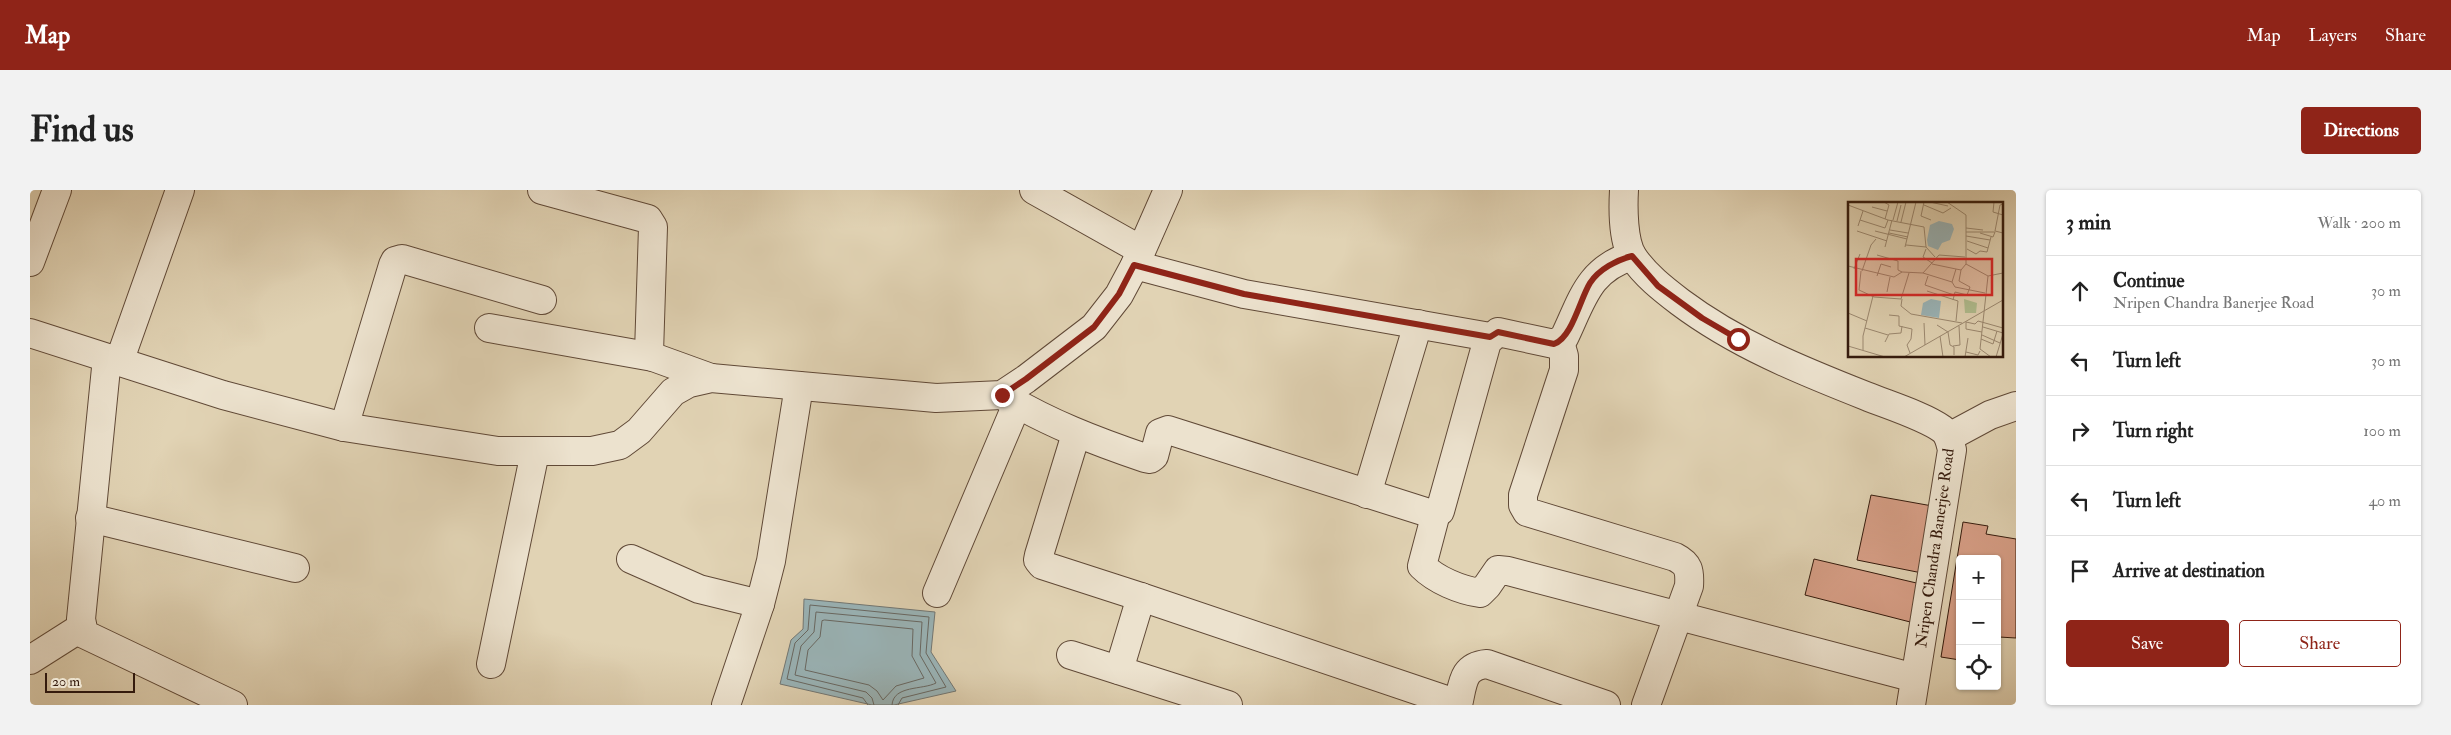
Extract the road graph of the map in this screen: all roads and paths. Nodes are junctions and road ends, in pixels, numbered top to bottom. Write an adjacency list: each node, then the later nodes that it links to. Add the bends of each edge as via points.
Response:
1 (57, 190): 9 (street)
2 (180, 190): 17 (street)
3 (542, 190): 16 (street, via 651,222 648,347)
4 (1034, 190): 8 (street)
5 (1168, 190): 8 (street)
6 (1624, 190): 7 (street, Nripen Chandra Banerjee Road, via 1626,231)
7 (1632, 256): 15 (street, via 1618,260 1591,281); 24 (street, Nripen Chandra Banerjee Road, via 1658,286 1738,339 1776,359 1910,414 1943,430)
8 (1138, 257): 11 (street, via 1244,294); 20 (street, via 1119,294 1094,327 1026,379)
9 (30, 262)
10 (542, 300): 22 (street, via 397,260)
11 (1418, 324): 14 (street); 26 (street)
12 (489, 328): 16 (street)
13 (30, 333): 17 (street)
14 (1490, 337): 15 (street, via 1498,332 1554,344); 27 (street, via 1440,512)
15 (1560, 342): 34 (street, via 1564,370 1523,495 1523,504 1527,512 1685,562 1689,572 1688,586)
16 (653, 357): 18 (street)
17 (113, 360): 22 (street, via 223,395); 28 (street)
18 (710, 378): 19 (street); 25 (street, via 689,383 673,392 639,431 620,445 592,451)
19 (799, 386): 20 (street, via 936,398); 33 (street, via 771,561)
20 (1009, 400): 23 (street); 31 (street)
21 (2016, 406): 24 (street, via 1990,415)
22 (344, 427): 25 (street, via 498,451)
23 (1076, 434): 26 (street, via 1150,459 1154,456 1160,433 1168,430); 32 (street, via 1039,563)
24 (1949, 437): 40 (street, Nripen Chandra Banerjee Road, via 1952,450)
25 (535, 452): 38 (street)
26 (1367, 494): 27 (street)
27 (1436, 514): 34 (street, via 1422,566 1468,591 1480,593 1498,570 1508,571)
28 (90, 518): 30 (street); 35 (street)
29 (630, 559): 33 (street, via 698,589)
30 (295, 568)
31 (937, 593)
32 (1142, 597): 39 (street); 44 (street)
33 (760, 604): 42 (street)
34 (1679, 617): 40 (street); 46 (street)
35 (82, 627): 37 (street); 41 (street, via 84,634 92,639)
36 (1071, 655): 39 (street)
37 (30, 660)
38 (491, 664)
39 (1119, 670): 43 (street)
40 (1915, 678): 47 (street, Nripen Chandra Banerjee Road)
41 (233, 705)
42 (726, 705)
43 (1228, 705)
44 (1458, 705): 45 (street, via 1466,674 1476,665 1487,664)
45 (1606, 705)
46 (1646, 705)
47 (1911, 705)

